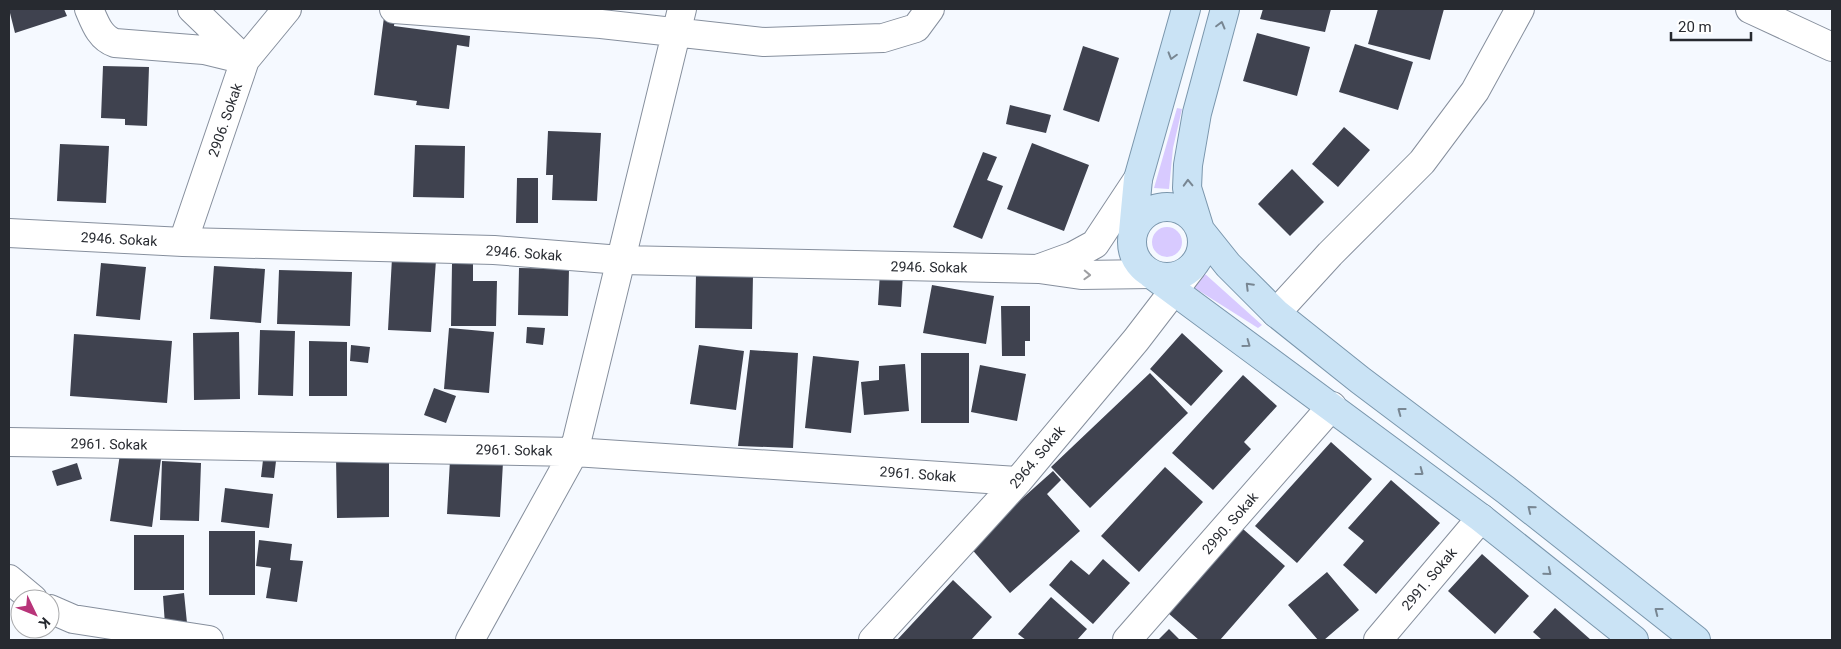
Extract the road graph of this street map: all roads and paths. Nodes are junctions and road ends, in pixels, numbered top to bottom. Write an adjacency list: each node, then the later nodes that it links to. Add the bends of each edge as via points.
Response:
1 (89, 9): 12 (street, via 95,25 107,40 115,43 204,50)
2 (192, 9): 12 (street)
3 (394, 9): 10 (street, via 600,24)
4 (930, 9): 10 (street, via 916,28 883,38 764,42)
5 (1186, 9): 13 (main road, one-way to 13)
6 (1226, 9): 14 (main road, one-way to 6, via 1187,188 1188,165 1197,113)
7 (1520, 9): 24 (street, via 1475,91 1422,162)
8 (1750, 9): 11 (street)
9 (290, 10): 12 (street, 2906. Sokak)
10 (680, 21): 19 (street)
11 (1832, 47)
12 (245, 60): 17 (street, 2906. Sokak)
13 (1138, 180): 15 (main road); 18 (street)
14 (1200, 230): 15 (main road, via 1188,214 1166,207 1156,208 1143,216); 20 (main road, via 1201,250); 24 (main road, one-way to 14, via 1228,265)
15 (1132, 232): 18 (street); 22 (main road, via 1134,256)
16 (9, 233): 17 (street, 2946. Sokak)
17 (183, 242): 19 (street, 2946. Sokak, via 494,250)
18 (1095, 244): 21 (street)
19 (621, 260): 21 (street, 2946. Sokak); 27 (street)
20 (1192, 267): 22 (main road, via 1170,278); 23 (street, 2964. Sokak)
21 (1039, 269): 22 (street, 2946. Sokak, one-way to 22, via 1081,275)
22 (1151, 274): 23 (main road)
23 (1173, 290): 25 (main road, one-way to 25); 28 (street, 2964. Sokak, via 1136,340)
24 (1276, 313): 39 (main road, one-way to 24)
25 (1332, 406): 29 (main road, one-way to 29); 36 (street, 2990. Sokak)
26 (9, 442): 27 (street, 2961. Sokak)
27 (574, 452): 28 (street, 2961. Sokak); 34 (street)
28 (1018, 481): 35 (street, 2964. Sokak)
29 (1481, 518): 37 (street, 2991. Sokak); 38 (main road, one-way to 38)
30 (9, 579): 31 (street)
31 (21, 589)
32 (60, 613): 33 (street, via 73,619)
33 (209, 640)
34 (470, 640)
35 (874, 640)
36 (1128, 640)
37 (1378, 640)
38 (1631, 640)
39 (1696, 640)

